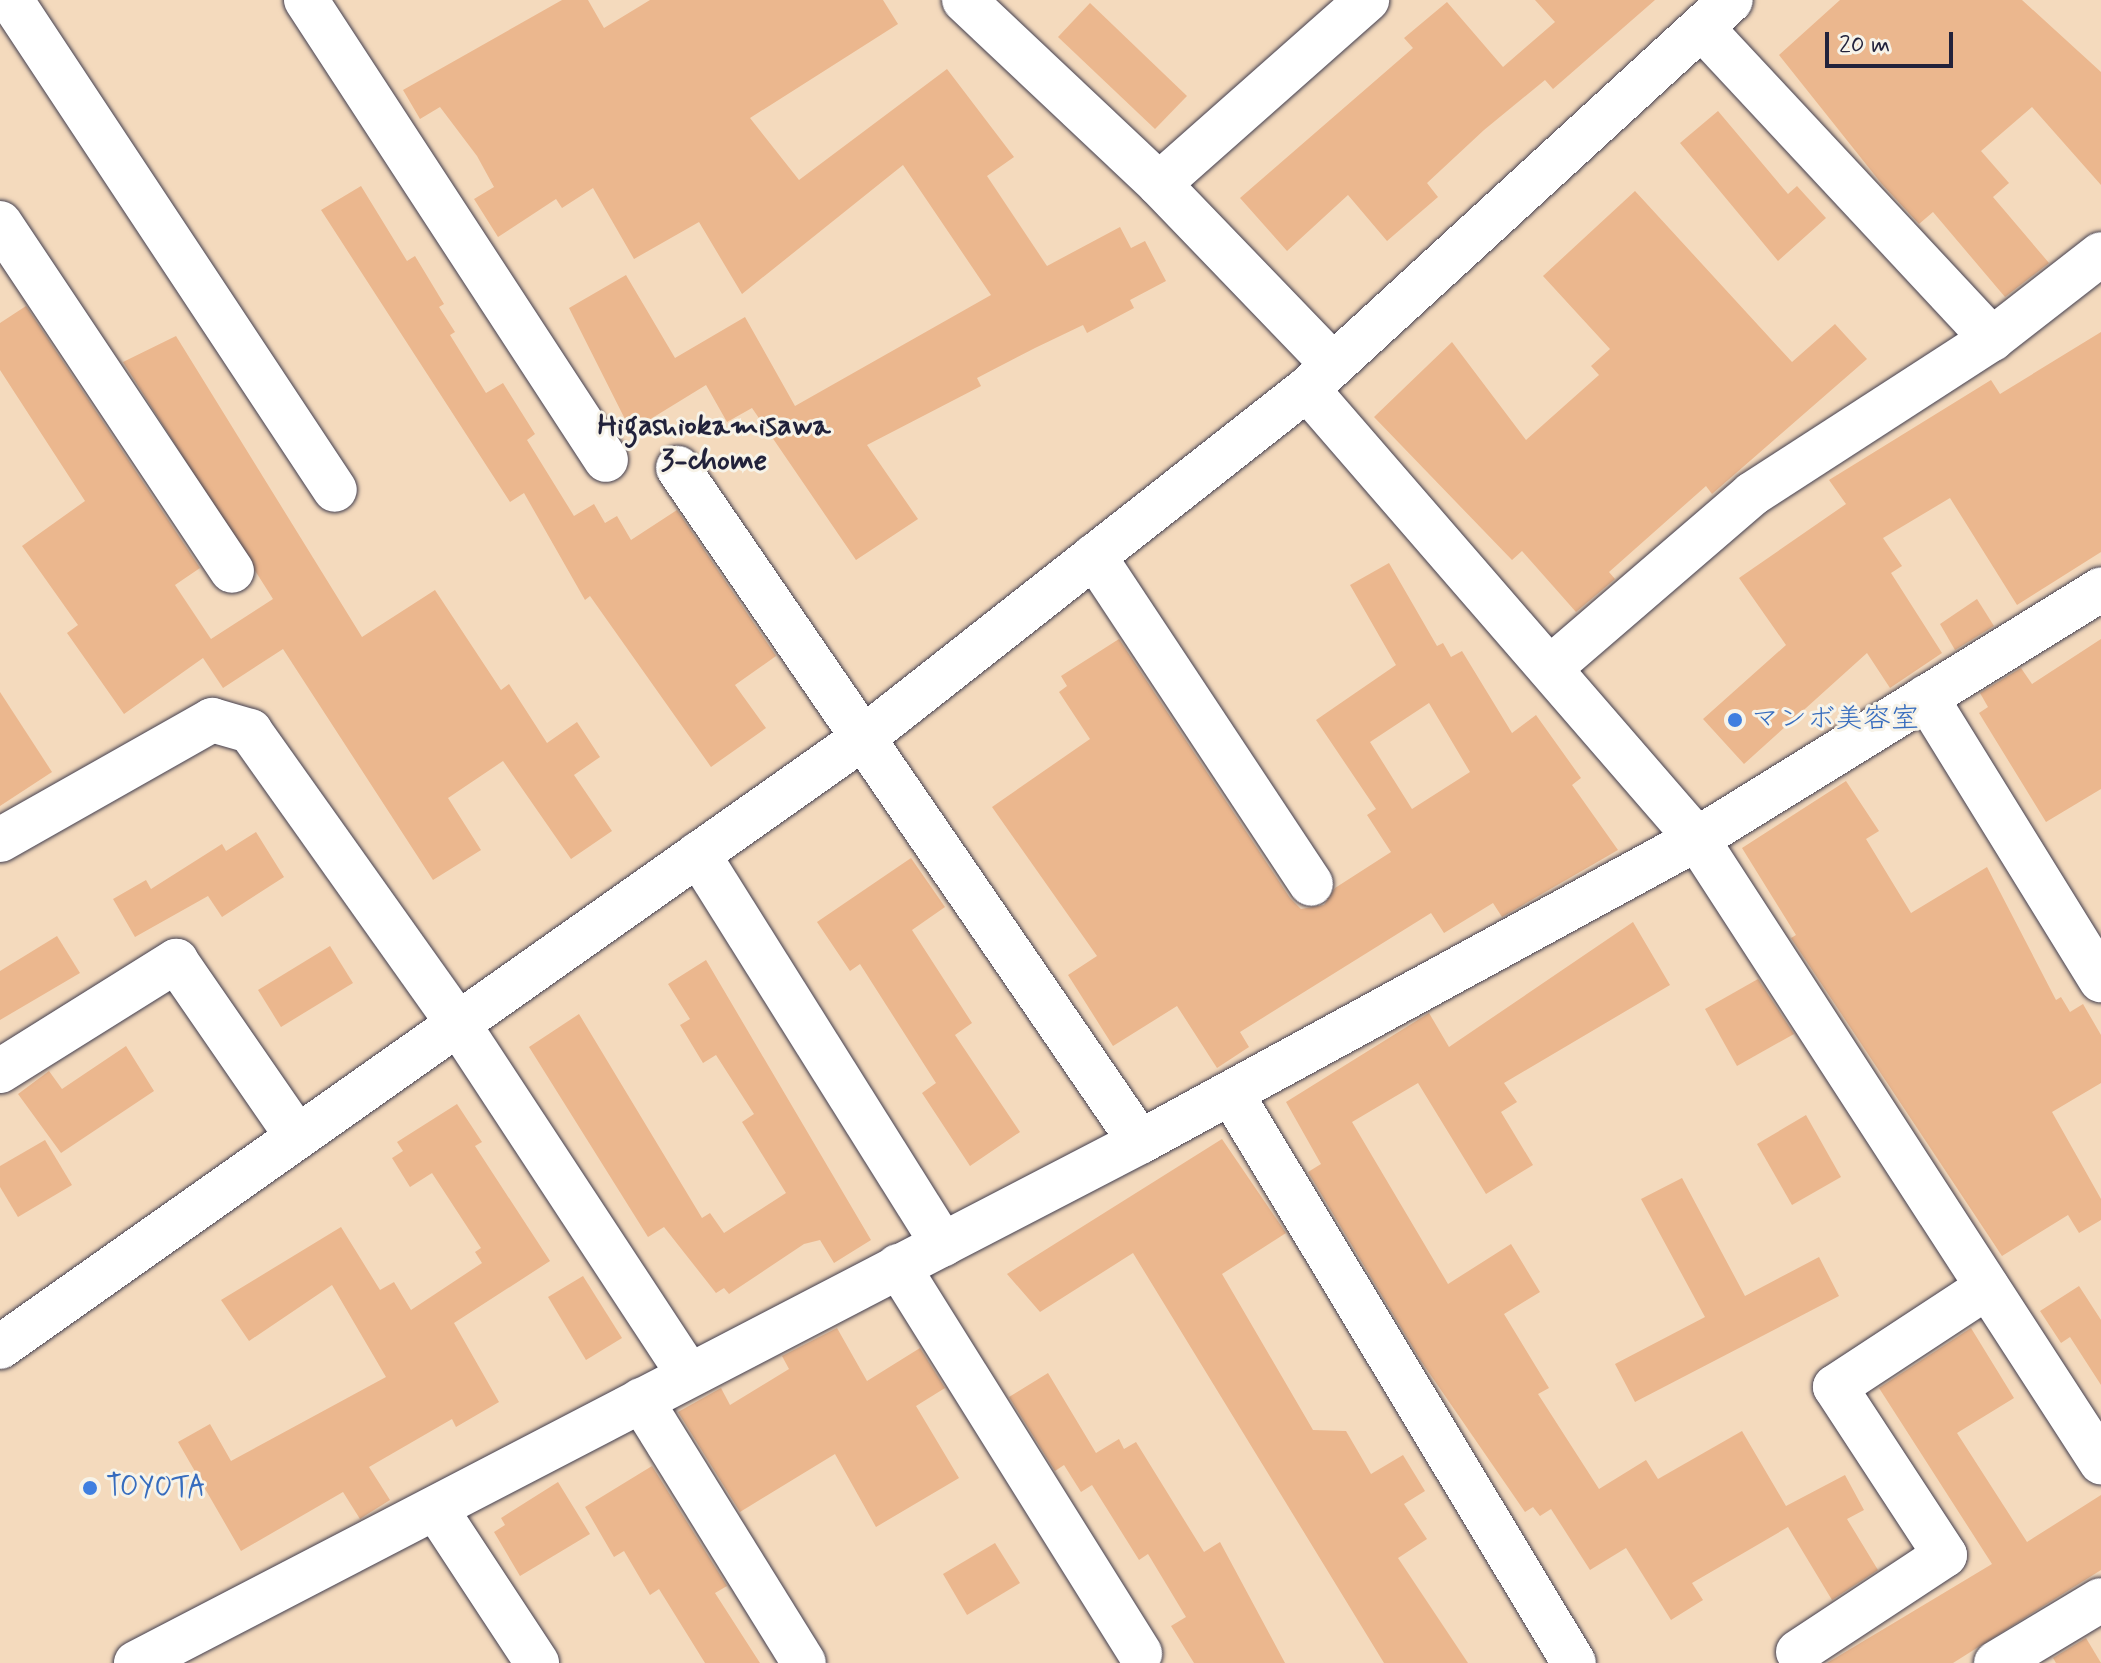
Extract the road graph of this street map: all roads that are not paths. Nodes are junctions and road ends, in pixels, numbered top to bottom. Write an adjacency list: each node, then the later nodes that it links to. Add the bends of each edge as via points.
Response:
1 (11, 0): 13 (street)
2 (306, 0): 11 (street)
3 (964, 0): 6 (street)
4 (1367, 0): 6 (street)
5 (1717, 14): 9 (street); 10 (street)
6 (1159, 184): 10 (street)
7 (0, 223): 15 (street)
8 (2101, 254): 9 (street)
9 (1992, 339): 17 (street, via 1752,494)
10 (1320, 377): 14 (street); 17 (street)
11 (606, 460)
12 (678, 468): 19 (street)
13 (335, 490)
14 (1094, 556): 19 (street); 23 (street)
15 (232, 571)
16 (2101, 589): 18 (street)
17 (1550, 668): 20 (street)
18 (1926, 697): 20 (street); 24 (street)
19 (863, 738): 22 (street); 29 (street)
20 (1697, 839): 27 (street); 32 (street)
21 (0, 840): 25 (street, via 212,720 250,731)
22 (698, 854): 25 (street); 30 (street)
23 (1311, 884)
24 (2101, 980)
25 (457, 1022): 28 (street); 34 (street)
26 (0, 1071): 28 (street, via 176,961)
27 (1231, 1093): 29 (street); 44 (street)
28 (296, 1135): 33 (street)
29 (1140, 1142): 30 (street)
30 (943, 1244): 31 (street)
31 (898, 1266): 34 (street); 40 (street)
32 (1987, 1287): 36 (street); 39 (street, via 1835,1387 1945,1555)
33 (0, 1347)
34 (688, 1374): 35 (street)
35 (641, 1400): 37 (street); 43 (street)
36 (2101, 1462)
37 (436, 1509): 41 (street); 42 (street)
38 (2101, 1600): 45 (street)
39 (1798, 1652)
40 (1140, 1654)
41 (136, 1663)
42 (537, 1663)
43 (804, 1663)
44 (1574, 1663)
45 (1996, 1663)

